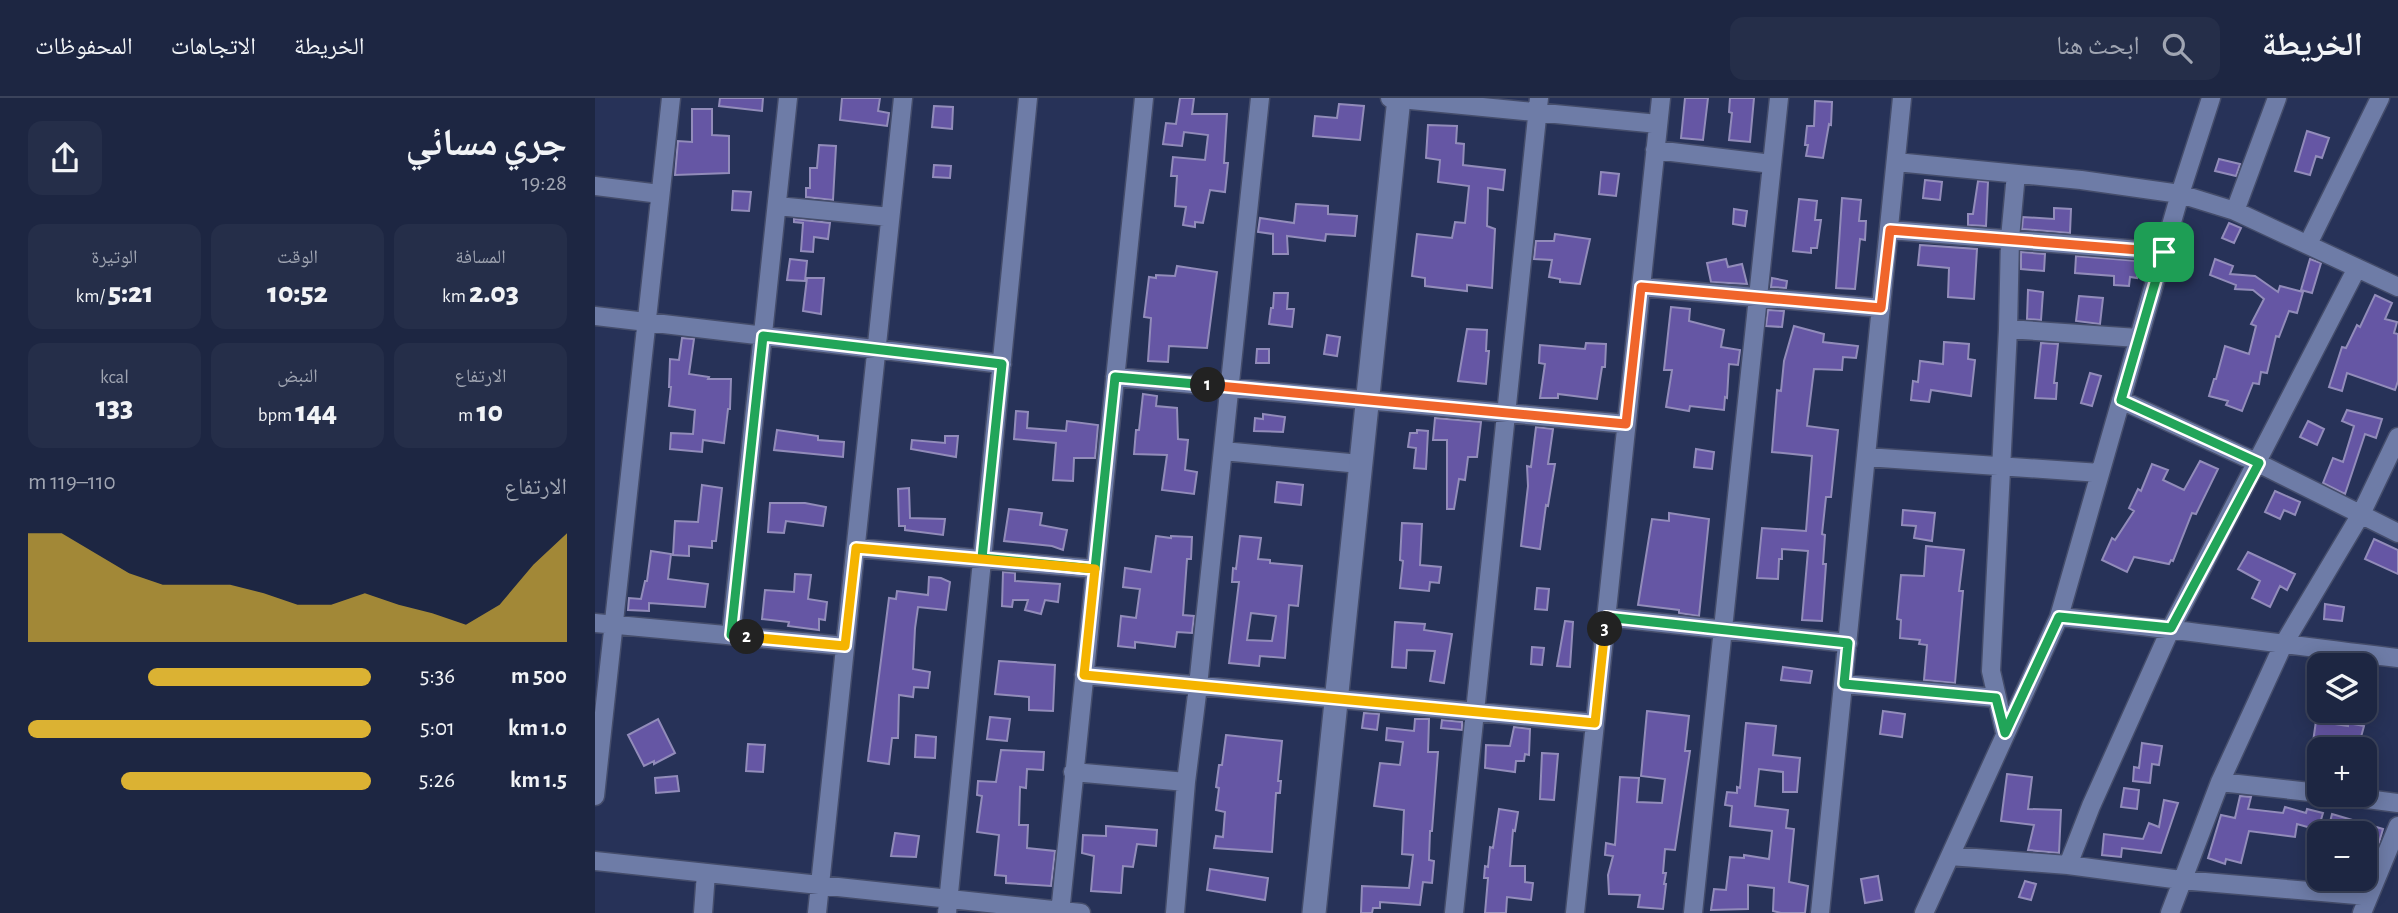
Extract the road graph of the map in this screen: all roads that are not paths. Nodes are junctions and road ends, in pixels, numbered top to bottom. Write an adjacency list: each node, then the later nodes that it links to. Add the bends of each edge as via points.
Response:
1 (671, 98): 21 (street)
2 (788, 98): 23 (street)
3 (902, 98): 25 (street)
4 (1028, 98): 41 (street)
5 (1144, 98): 42 (street)
6 (1260, 98): 43 (street)
7 (1396, 98): 14 (street); 44 (street)
8 (1661, 98): 15 (street)
9 (1779, 98): 18 (street)
10 (1902, 98): 17 (street)
11 (2211, 98): 22 (street)
12 (2277, 98): 24 (street)
13 (2380, 98): 28 (street)
14 (1538, 105): 15 (street); 46 (street)
15 (1658, 124): 16 (street)
16 (1655, 150): 18 (street); 31 (street)
17 (1896, 162): 19 (street); 26 (street)
18 (1772, 164): 33 (street)
19 (2016, 174): 22 (street); 27 (street)
20 (595, 186): 21 (street)
21 (660, 194): 36 (street)
22 (2180, 194): 24 (street); 29 (street)
23 (776, 206): 25 (street); 38 (street)
24 (2235, 211): 28 (street)
25 (890, 217): 40 (street)
26 (1890, 230): 27 (street); 34 (street)
27 (2010, 238): 29 (street); 37 (street)
28 (2308, 244): 30 (street)
29 (2164, 252): 39 (street)
30 (2357, 268): 32 (street); 51 (street)
31 (1641, 287): 33 (street); 47 (street)
32 (2398, 287)
33 (1758, 297): 34 (street); 64 (street)
34 (1881, 308): 50 (street)
35 (595, 316): 36 (street)
36 (647, 321): 38 (street); 62 (street)
37 (2008, 329): 39 (street); 53 (street)
38 (763, 336): 40 (street); 65 (street)
39 (2138, 338): 45 (street)
40 (877, 349): 41 (street); 57 (street)
41 (1002, 364): 58 (street)
42 (1115, 377): 43 (street); 59 (street)
43 (1230, 387): 44 (street); 49 (street)
44 (1367, 400): 46 (street); 52 (street)
45 (2121, 400): 51 (street); 54 (street)
46 (1506, 413): 47 (street); 75 (street)
47 (1626, 424): 60 (street)
48 (2398, 437): 55 (street)
49 (1223, 451): 52 (street); 72 (street)
50 (1866, 457): 53 (street); 66 (street)
51 (2259, 463): 55 (street); 63 (street)
52 (1360, 464): 74 (street)
53 (2001, 465): 54 (street); 73 (street, via 1991,671)
54 (2100, 473): 61 (street)
55 (2361, 514): 56 (street); 67 (street)
56 (2398, 533)
57 (856, 548): 58 (street); 68 (street)
58 (982, 558): 59 (street); 93 (street)
59 (1095, 569): 70 (street)
60 (1606, 617): 64 (street); 76 (street)
61 (2059, 617): 63 (street); 77 (street)
62 (604, 624): 65 (street); 82 (street)
63 (2171, 628): 67 (street); 88 (street)
64 (1723, 630): 66 (street); 102 (street)
65 (731, 635): 68 (street)
66 (1848, 643): 71 (street)
67 (2283, 645): 69 (street); 80 (street)
68 (845, 646): 91 (street)
69 (2398, 658)
70 (1084, 675): 72 (street); 78 (street)
71 (1844, 684): 73 (street); 103 (street)
72 (1198, 686): 74 (street); 79 (street)
73 (1996, 698): 77 (street)
74 (1336, 699): 75 (street); 99 (street)
75 (1475, 710): 76 (street); 100 (street)
76 (1595, 723): 101 (street)
77 (2005, 733): 86 (street)
78 (1073, 772): 79 (street); 94 (street)
79 (1186, 782): 98 (street)
80 (2220, 782): 81 (street); 90 (street)
81 (2307, 792)
82 (595, 796)
83 (2377, 800): 84 (street)
84 (2398, 803)
85 (2398, 826): 92 (street)
86 (1950, 856): 88 (street); 104 (street)
87 (595, 861): 89 (street)
88 (2068, 866): 90 (street)
89 (706, 873): 91 (street); 95 (street)
90 (2181, 880): 92 (street); 105 (street)
91 (819, 886): 93 (street); 96 (street)
92 (2365, 904)
93 (948, 906): 94 (street)
94 (1060, 912): 97 (street)
95 (703, 913)
96 (817, 913)
97 (1080, 913)
98 (1175, 913)
99 (1314, 913)
100 (1454, 913)
101 (1575, 913)
102 (1693, 913)
103 (1820, 913)
104 (1924, 913)
105 (2170, 913)

